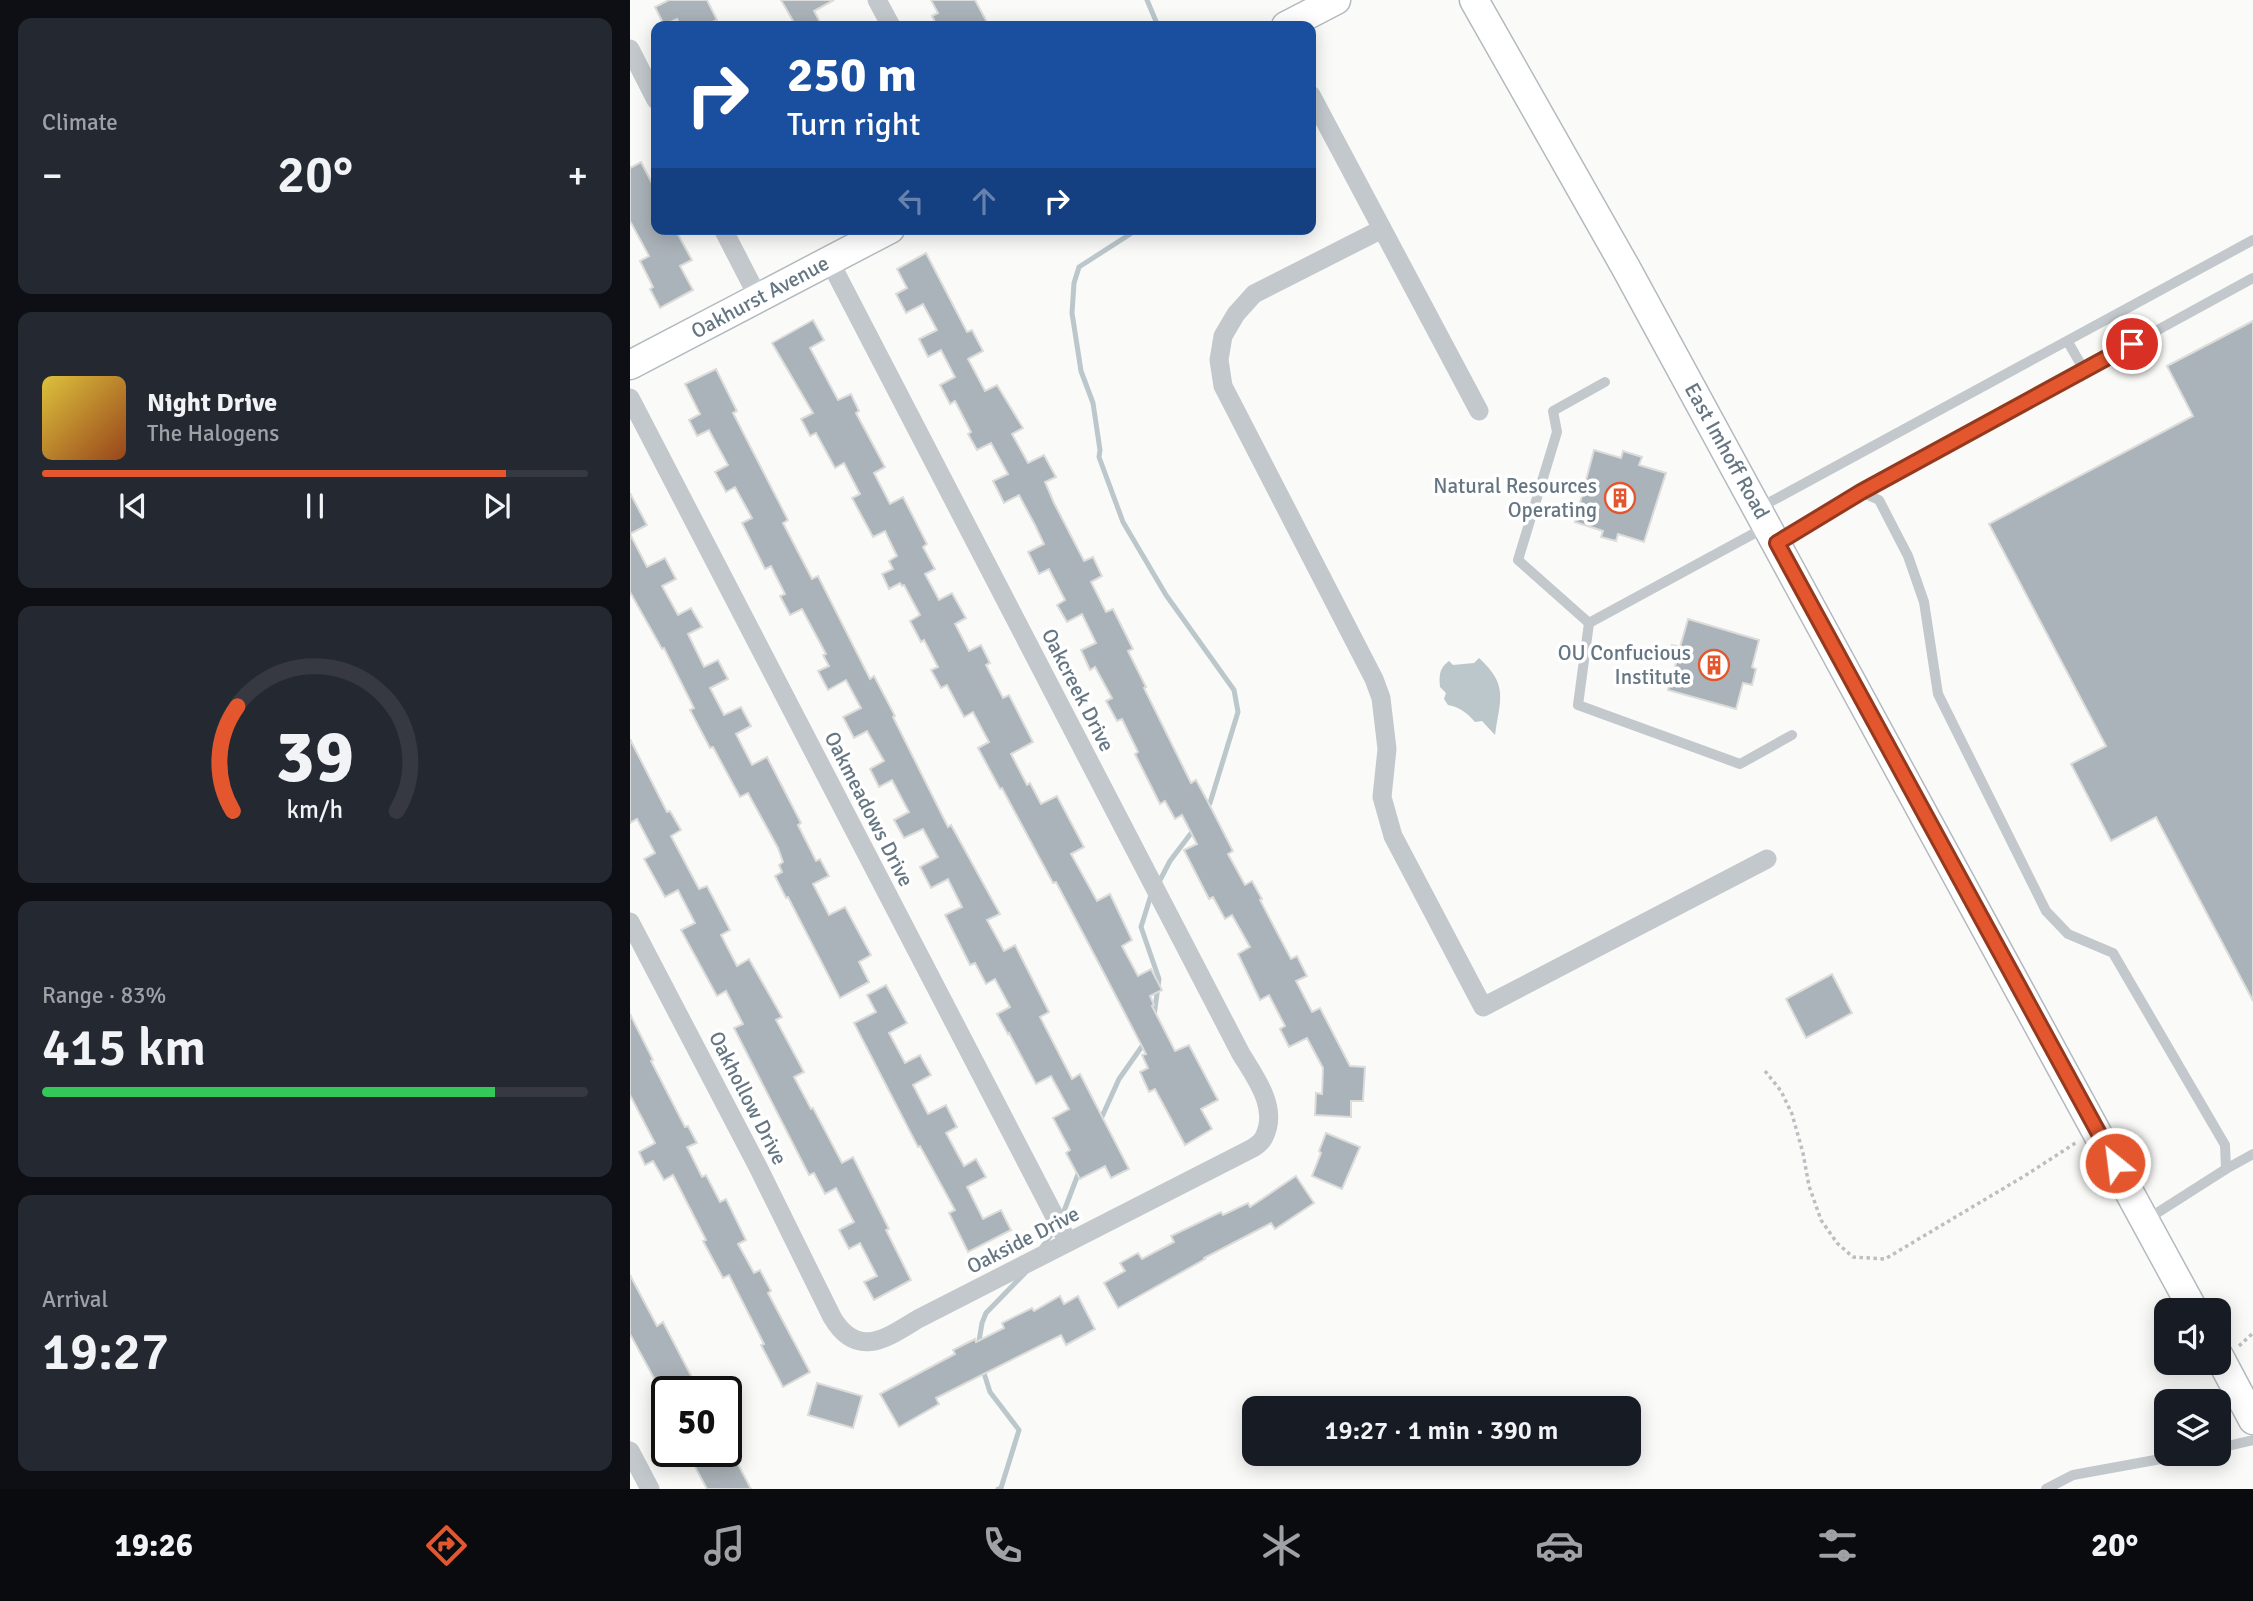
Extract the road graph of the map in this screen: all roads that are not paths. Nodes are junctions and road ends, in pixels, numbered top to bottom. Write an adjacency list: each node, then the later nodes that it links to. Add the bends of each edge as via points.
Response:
1 (877, 0): 4 (street)
2 (1336, 0): 5 (main road)
3 (1474, 0): 23 (main road, East Imhoff Road)
4 (888, 21)
5 (1296, 21)
6 (630, 49): 7 (street)
7 (651, 90)
8 (1316, 104): 9 (street)
9 (1382, 229): 21 (street); 26 (street, via 1254,294 1223,335 1219,360 1223,386 1374,679 1387,749 1382,797 1393,836 1483,1007)
10 (726, 235): 15 (street)
11 (878, 235): 13 (main road, Oakhurst Avenue)
12 (2253, 240): 16 (lane)
13 (829, 260): 15 (main road, Oakhurst Avenue); 28 (street, Oakcreek Drive, via 1265,1098 1268,1122)
14 (2253, 278): 18 (lane)
15 (758, 298): 17 (main road, Oakhurst Avenue)
16 (2068, 342): 18 (lane); 23 (lane)
17 (630, 365)
18 (2084, 370): 22 (lane)
19 (1605, 382): 24 (lane, via 1553,411 1557,432 1518,560)
20 (630, 398): 32 (street, Oakmeadows Drive)
21 (1479, 411)
22 (1861, 492): 23 (lane); 30 (lane, via 1879,500 1908,556 1924,602 1938,694 2046,911 2068,934 2113,953 2225,1145)
23 (1768, 526): 24 (lane); 31 (main road, East Imhoff Road)
24 (1589, 623): 25 (lane, via 1578,705 1740,764)
25 (1792, 735)
26 (1767, 859)
27 (630, 922): 33 (street, Oakhollow Drive)
28 (1259, 1144): 32 (street, Oakside Drive)
29 (2253, 1154): 30 (lane)
30 (2226, 1169): 31 (lane)
31 (2146, 1220): 34 (main road, East Imhoff Road)
32 (1065, 1241): 33 (street, Oakside Drive, via 876,1342 840,1330)
33 (824, 1297)
34 (2187, 1298)
35 (2229, 1375): 36 (main road)
36 (2253, 1420)
37 (2253, 1440): 38 (lane)
38 (2231, 1445)
39 (630, 1451): 41 (street)
40 (2154, 1460): 42 (lane, via 2073,1475)
41 (650, 1489)
42 (2046, 1489)

